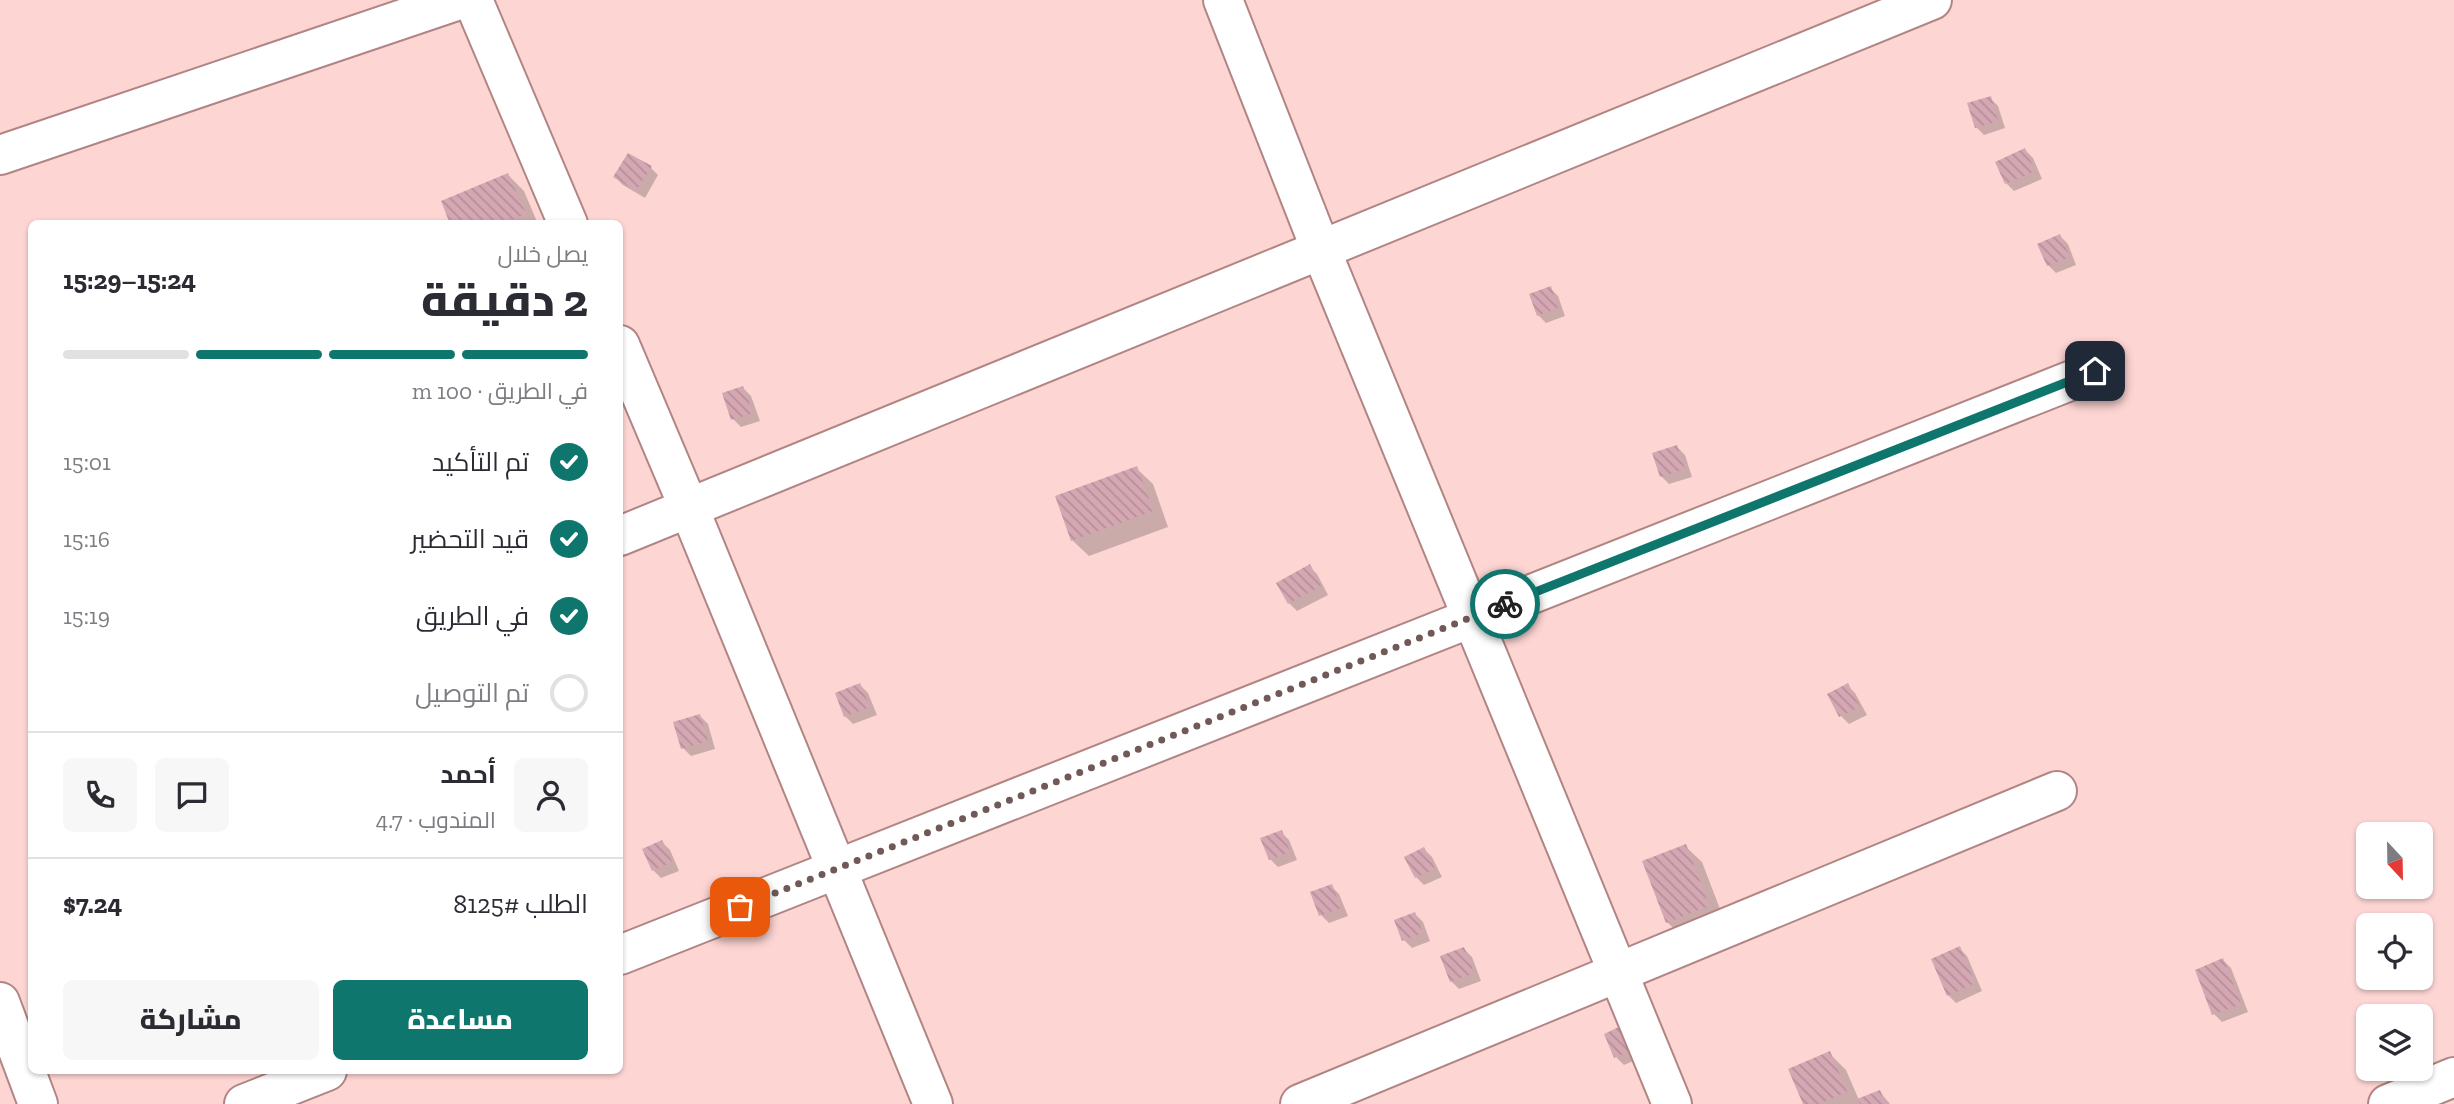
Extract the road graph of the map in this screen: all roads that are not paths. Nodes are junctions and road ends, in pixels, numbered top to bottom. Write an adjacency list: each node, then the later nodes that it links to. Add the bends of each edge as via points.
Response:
1 (459, 0): 5 (street)
2 (473, 0): 6 (street)
3 (1223, 0): 7 (street)
4 (1931, 0): 7 (street)
5 (0, 155)
6 (566, 220)
7 (1321, 250): 10 (street); 12 (street)
8 (623, 352): 10 (street)
9 (2095, 371): 12 (street)
10 (689, 508): 11 (street); 14 (street)
11 (623, 535)
12 (1471, 618): 14 (street); 16 (street)
13 (2057, 791): 16 (street)
14 (837, 869): 15 (street); 22 (street)
15 (623, 954)
16 (1618, 973): 23 (street); 24 (street)
17 (0, 1002): 20 (street)
18 (319, 1074): 21 (street)
19 (2454, 1077): 25 (street)
20 (38, 1104)
21 (244, 1104)
22 (933, 1104)
23 (1300, 1104)
24 (1671, 1104)
25 (2388, 1104)

